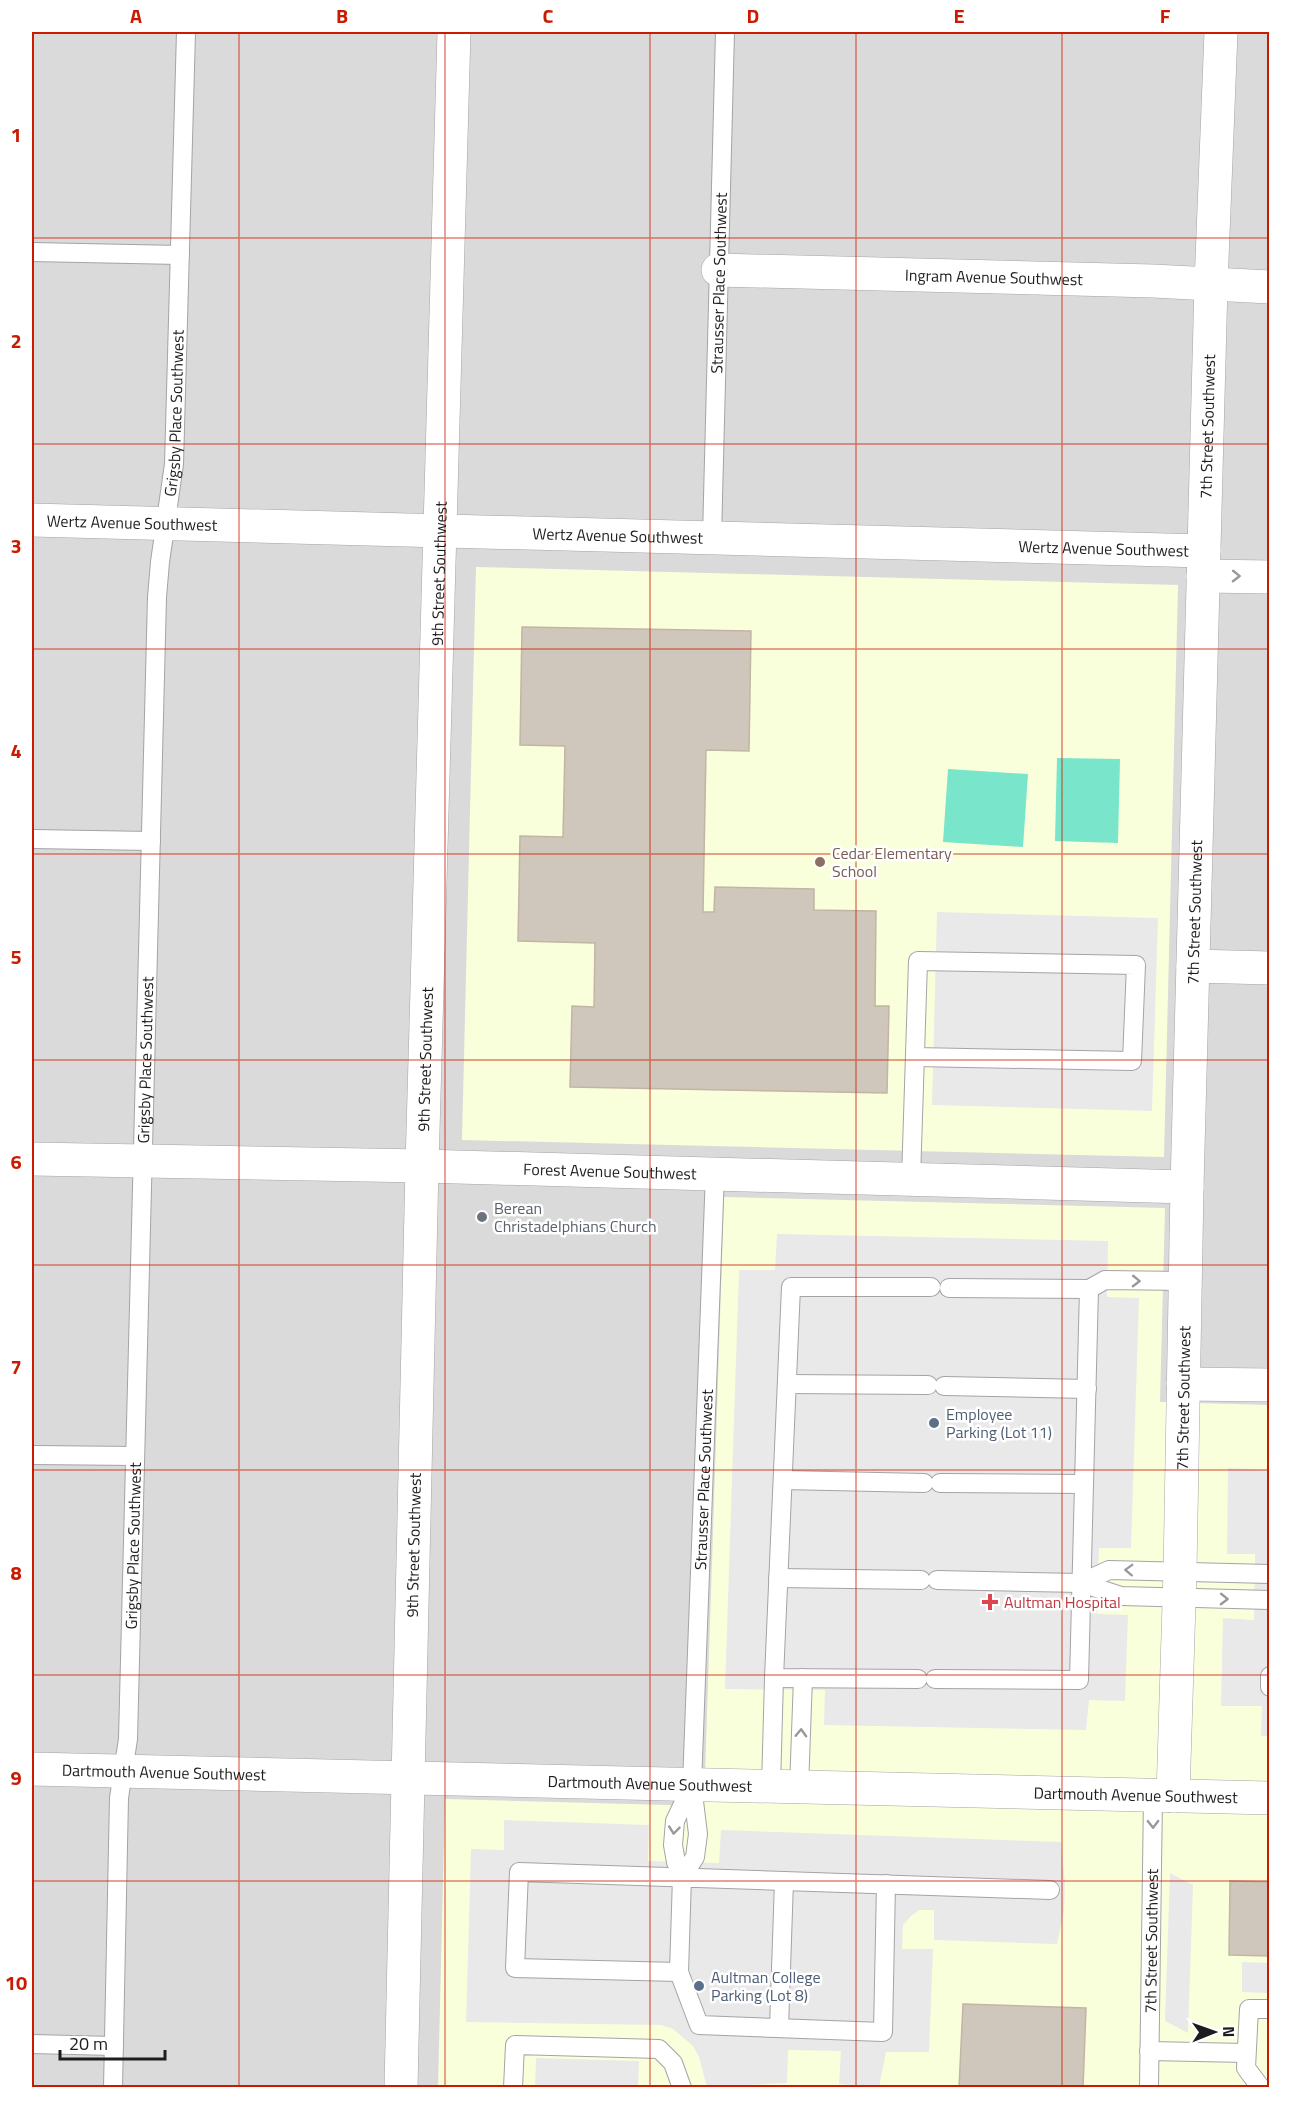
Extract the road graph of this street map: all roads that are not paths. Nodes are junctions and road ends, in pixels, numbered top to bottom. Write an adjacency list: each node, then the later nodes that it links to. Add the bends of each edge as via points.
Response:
1 (186, 32): 6 (lane, Grigsby Place Southwest)
2 (454, 32): 12 (street, 9th Street Southwest)
3 (725, 32): 7 (lane, Strausser Place Southwest)
4 (1221, 32): 8 (street, 7th Street Southwest)
5 (32, 252): 6 (lane)
6 (180, 255): 11 (lane, Grigsby Place Southwest, via 174,464)
7 (718, 270): 8 (street, Ingram Avenue Southwest); 13 (lane, Strausser Place Southwest)
8 (1211, 285): 9 (street, Ingram Avenue Southwest); 14 (street, 7th Street Southwest)
9 (1269, 286)
10 (32, 520): 11 (street, Wertz Avenue Southwest)
11 (166, 523): 12 (street, Wertz Avenue Southwest); 17 (lane, Grigsby Place Southwest, via 157,597)
12 (440, 529): 13 (street, Wertz Avenue Southwest); 23 (street, 9th Street Southwest)
13 (712, 537): 14 (street, Wertz Avenue Southwest)
14 (1204, 563): 15 (street, Wertz Avenue Southwest, one-way to 15); 18 (street, 7th Street Southwest)
15 (1269, 577)
16 (32, 839): 17 (lane)
17 (151, 841): 22 (lane, Grigsby Place Southwest)
18 (1193, 966): 19 (street); 26 (street, 7th Street Southwest)
19 (1269, 968)
20 (915, 1057): 20 (lane, via 1132,1061 1136,965 918,962); 25 (lane)
21 (32, 1160): 22 (street, Forest Avenue Southwest)
22 (144, 1162): 23 (street, Forest Avenue Southwest); 34 (lane, Grigsby Place Southwest)
23 (422, 1166): 24 (street, Forest Avenue Southwest); 48 (street, 9th Street Southwest)
24 (714, 1173): 25 (street, Forest Avenue Southwest); 49 (lane, Strausser Place Southwest)
25 (911, 1179): 26 (street, Forest Avenue Southwest)
26 (1186, 1187): 27 (street, 7th Street Southwest)
27 (1185, 1281): 28 (lane, one-way to 27, via 1105,1280); 30 (street, 7th Street Southwest)
28 (1089, 1289): 29 (lane, via 791,1287); 32 (lane)
29 (787, 1384): 32 (lane); 35 (lane)
30 (1183, 1384): 31 (street); 40 (street, 7th Street Southwest)
31 (1269, 1385)
32 (1087, 1389): 36 (lane)
33 (32, 1455): 34 (lane)
34 (135, 1456): 47 (lane, Grigsby Place Southwest, via 128,1739)
35 (783, 1480): 36 (lane); 38 (lane)
36 (1084, 1484): 39 (lane)
37 (1269, 1574): 40 (lane)
38 (778, 1578): 39 (lane); 43 (lane)
39 (1082, 1583): 40 (lane, via 1121,1596); 40 (lane, one-way to 39, via 1109,1570); 44 (lane, via 1079,1680)
40 (1179, 1585): 41 (lane, one-way to 41); 51 (street, 7th Street Southwest)
41 (1269, 1600)
42 (1269, 1676): 45 (lane)
43 (774, 1678): 44 (lane); 50 (lane)
44 (803, 1678): 50 (lane, one-way to 44)
45 (1269, 1687)
46 (32, 1769): 47 (street, Dartmouth Avenue Southwest)
47 (123, 1771): 48 (street, Dartmouth Avenue Southwest); 61 (lane, Grigsby Place Southwest, via 119,1798)
48 (408, 1779): 49 (street, Dartmouth Avenue Southwest); 65 (street, 9th Street Southwest)
49 (692, 1785): 50 (street, Dartmouth Avenue Southwest); 53 (lane, via 699,1834 695,1857); 53 (lane, one-way to 53, via 675,1821 673,1845)
50 (785, 1787): 51 (street, Dartmouth Avenue Southwest)
51 (1163, 1796): 52 (street, Dartmouth Avenue Southwest); 62 (lane, 7th Street Southwest, one-way to 62)
52 (1269, 1798)
53 (682, 1877): 54 (lane); 57 (lane); 57 (lane, via 519,1872 515,1968)
54 (784, 1881): 55 (lane); 59 (lane)
55 (886, 1884): 56 (lane); 59 (lane, via 883,2032)
56 (1050, 1890)
57 (679, 1972): 59 (lane, via 699,2025)
58 (1269, 2009): 63 (lane, via 1249,2008)
59 (779, 2028)
60 (32, 2044): 61 (lane)
61 (114, 2046): 64 (lane, Grigsby Place Southwest)
62 (1149, 2051): 63 (lane); 68 (lane, 7th Street Southwest)
63 (1246, 2053): 69 (lane, via 1246,2068)
64 (113, 2088)
65 (400, 2088)
66 (513, 2088): 67 (lane, via 515,2045 659,2049 673,2063)
67 (682, 2088)
68 (1149, 2088)
69 (1261, 2088)

